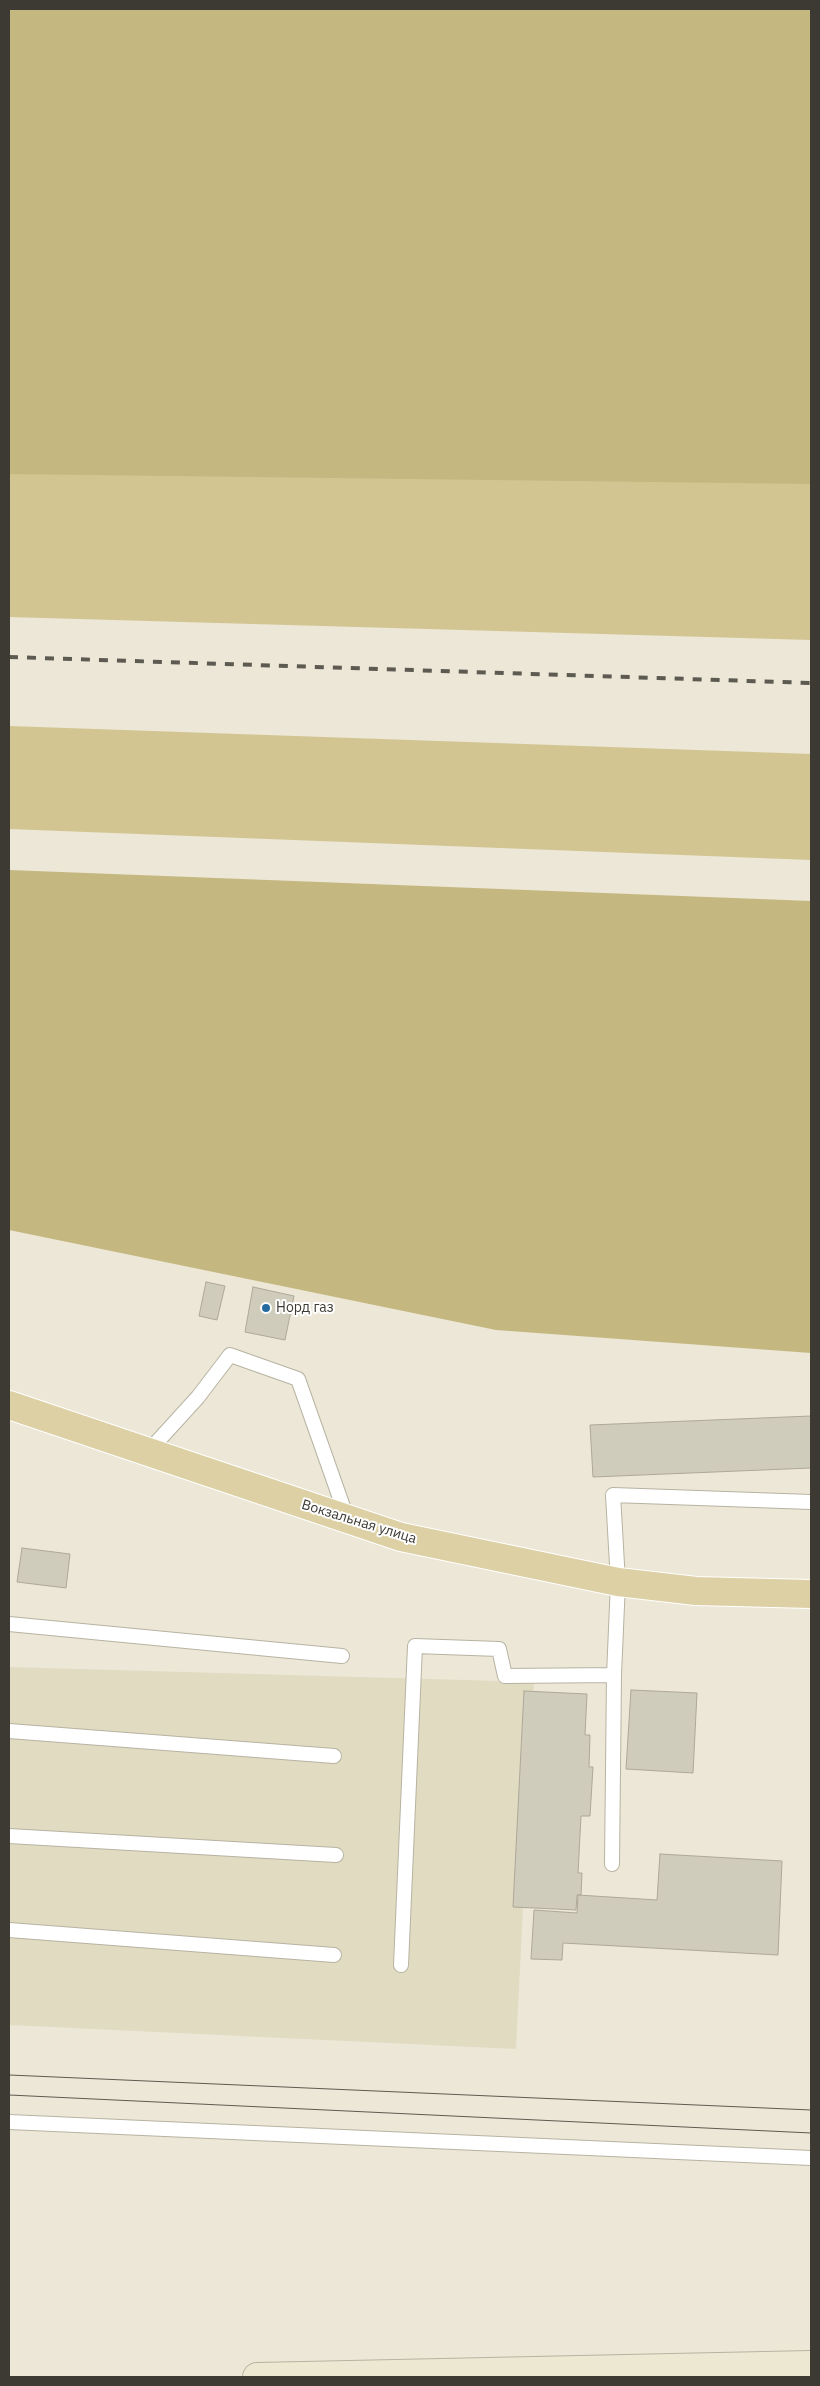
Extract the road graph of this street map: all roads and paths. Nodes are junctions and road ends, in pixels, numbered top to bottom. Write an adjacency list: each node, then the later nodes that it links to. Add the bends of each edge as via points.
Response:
1 (10, 1410): 2 (main road, Вокзальная улица)
2 (147, 1453): 4 (main road, Вокзальная улица); 4 (lane, via 198,1397 230,1354 298,1379)
3 (811, 1502): 5 (lane, via 613,1495)
4 (347, 1519): 5 (main road, Вокзальная улица, via 401,1537)
5 (618, 1582): 6 (main road, Вокзальная улица, via 696,1591); 9 (lane)
6 (811, 1594)
7 (9, 1624): 8 (lane)
8 (342, 1656)
9 (614, 1675): 14 (lane); 17 (lane, via 505,1676 499,1649 415,1646)
10 (9, 1731): 11 (lane)
11 (334, 1756)
12 (9, 1836): 13 (lane)
13 (336, 1855)
14 (612, 1864)
15 (9, 1930): 16 (lane)
16 (334, 1955)
17 (401, 1965)
18 (9, 2122): 19 (lane)
19 (811, 2158)
20 (811, 2365): 21 (street)
21 (558, 2374): 22 (street)
22 (257, 2377)

